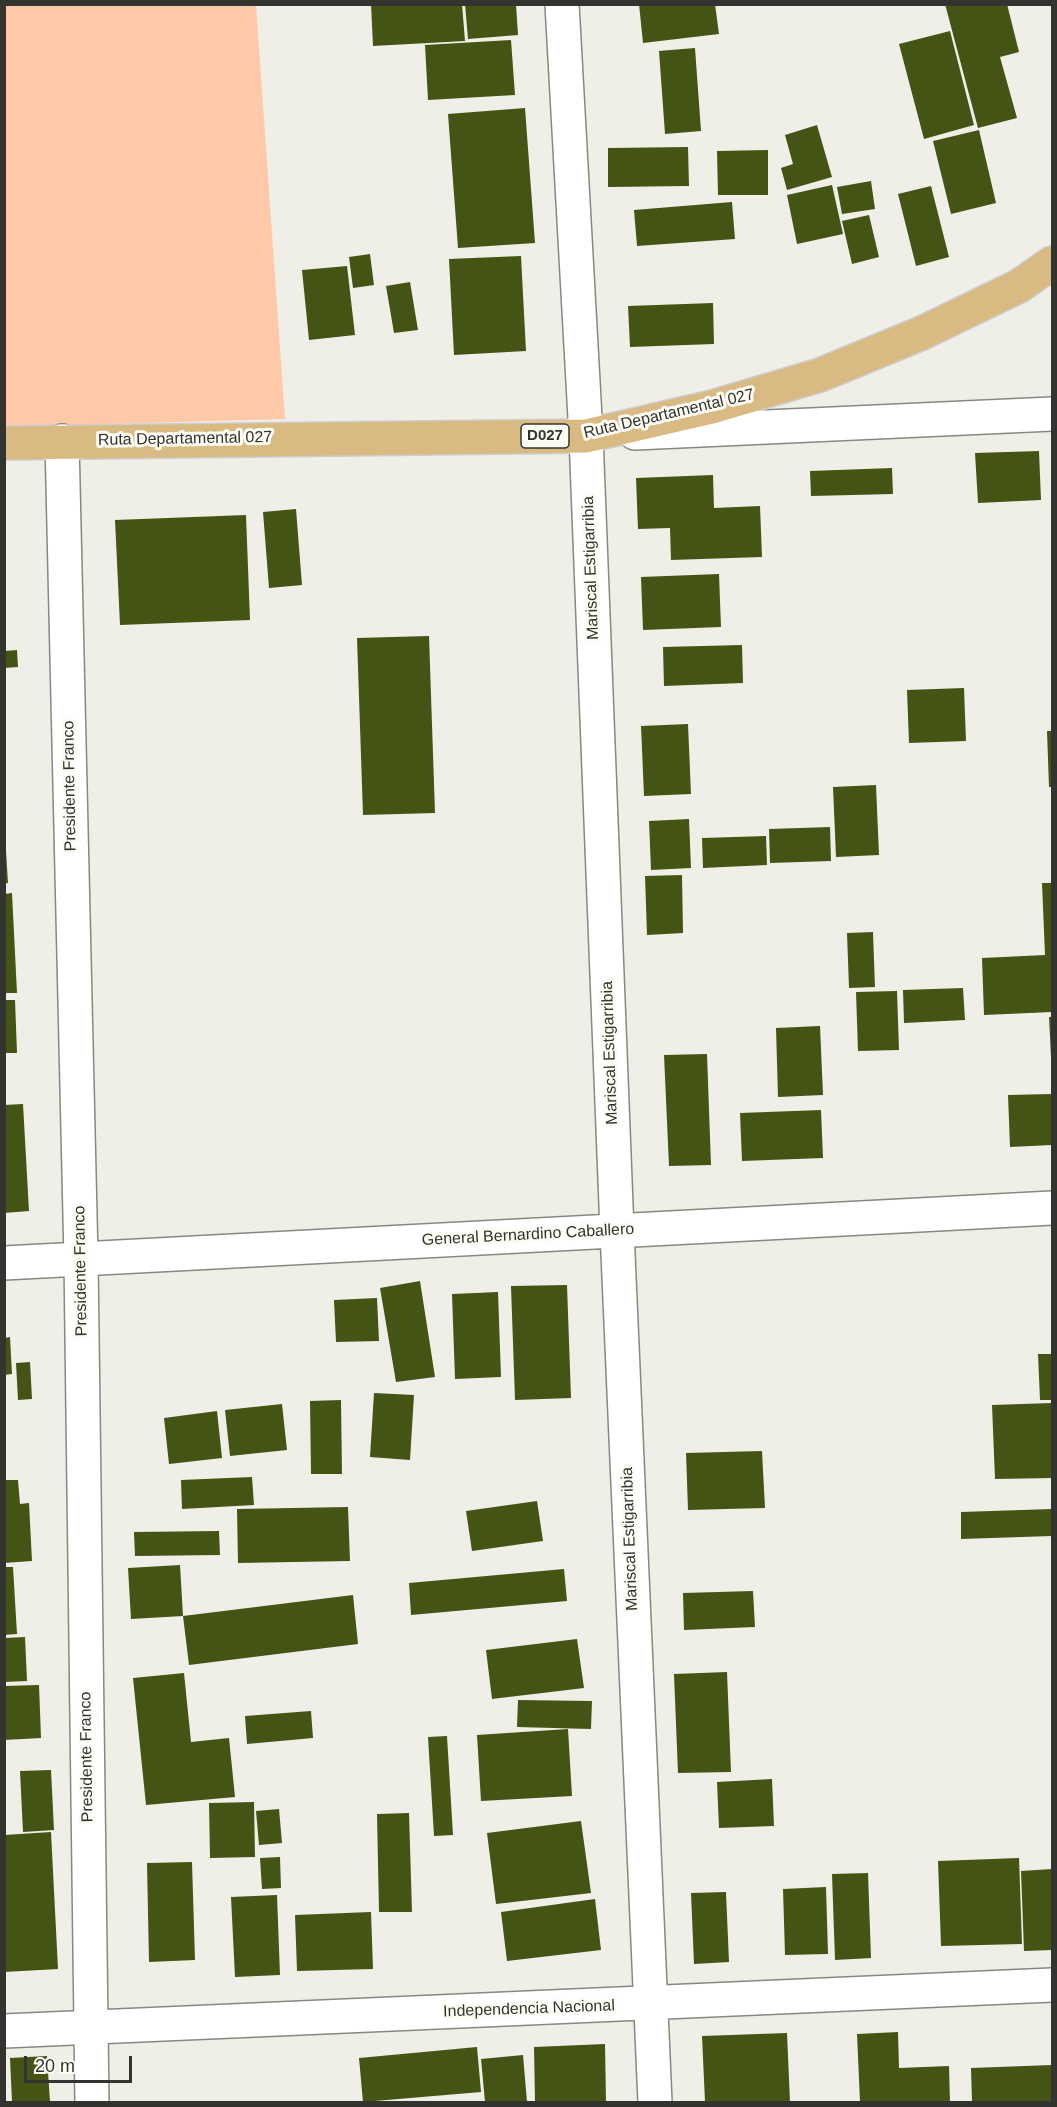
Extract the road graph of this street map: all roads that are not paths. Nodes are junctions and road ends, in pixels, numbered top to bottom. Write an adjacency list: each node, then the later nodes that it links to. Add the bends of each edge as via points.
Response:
1 (562, 4): 4 (street, Mariscal Estigarribia)
2 (1053, 263): 4 (main road, Ruta Departamental 027 / D027, via 1019,286 922,333 820,375 712,407)
3 (1053, 414): 4 (street)
4 (586, 436): 5 (main road, Ruta Departamental 027 / D027); 8 (street, Mariscal Estigarribia)
5 (62, 441): 6 (main road, Ruta Departamental 027 / D027); 9 (street, Presidente Franco)
6 (4, 443)
7 (1053, 1208): 8 (street, General Bernardino Caballero)
8 (617, 1231): 9 (street, General Bernardino Caballero); 12 (street, Mariscal Estigarribia)
9 (81, 1259): 10 (street, General Bernardino Caballero); 13 (street, Presidente Franco)
10 (4, 1263)
11 (1053, 1985): 12 (street, Independencia Nacional)
12 (650, 2003): 13 (street, Independencia Nacional); 16 (street, Mariscal Estigarribia)
13 (90, 2028): 14 (street, Independencia Nacional); 15 (street, Presidente Franco)
14 (4, 2031)
15 (92, 2103)
16 (655, 2103)

